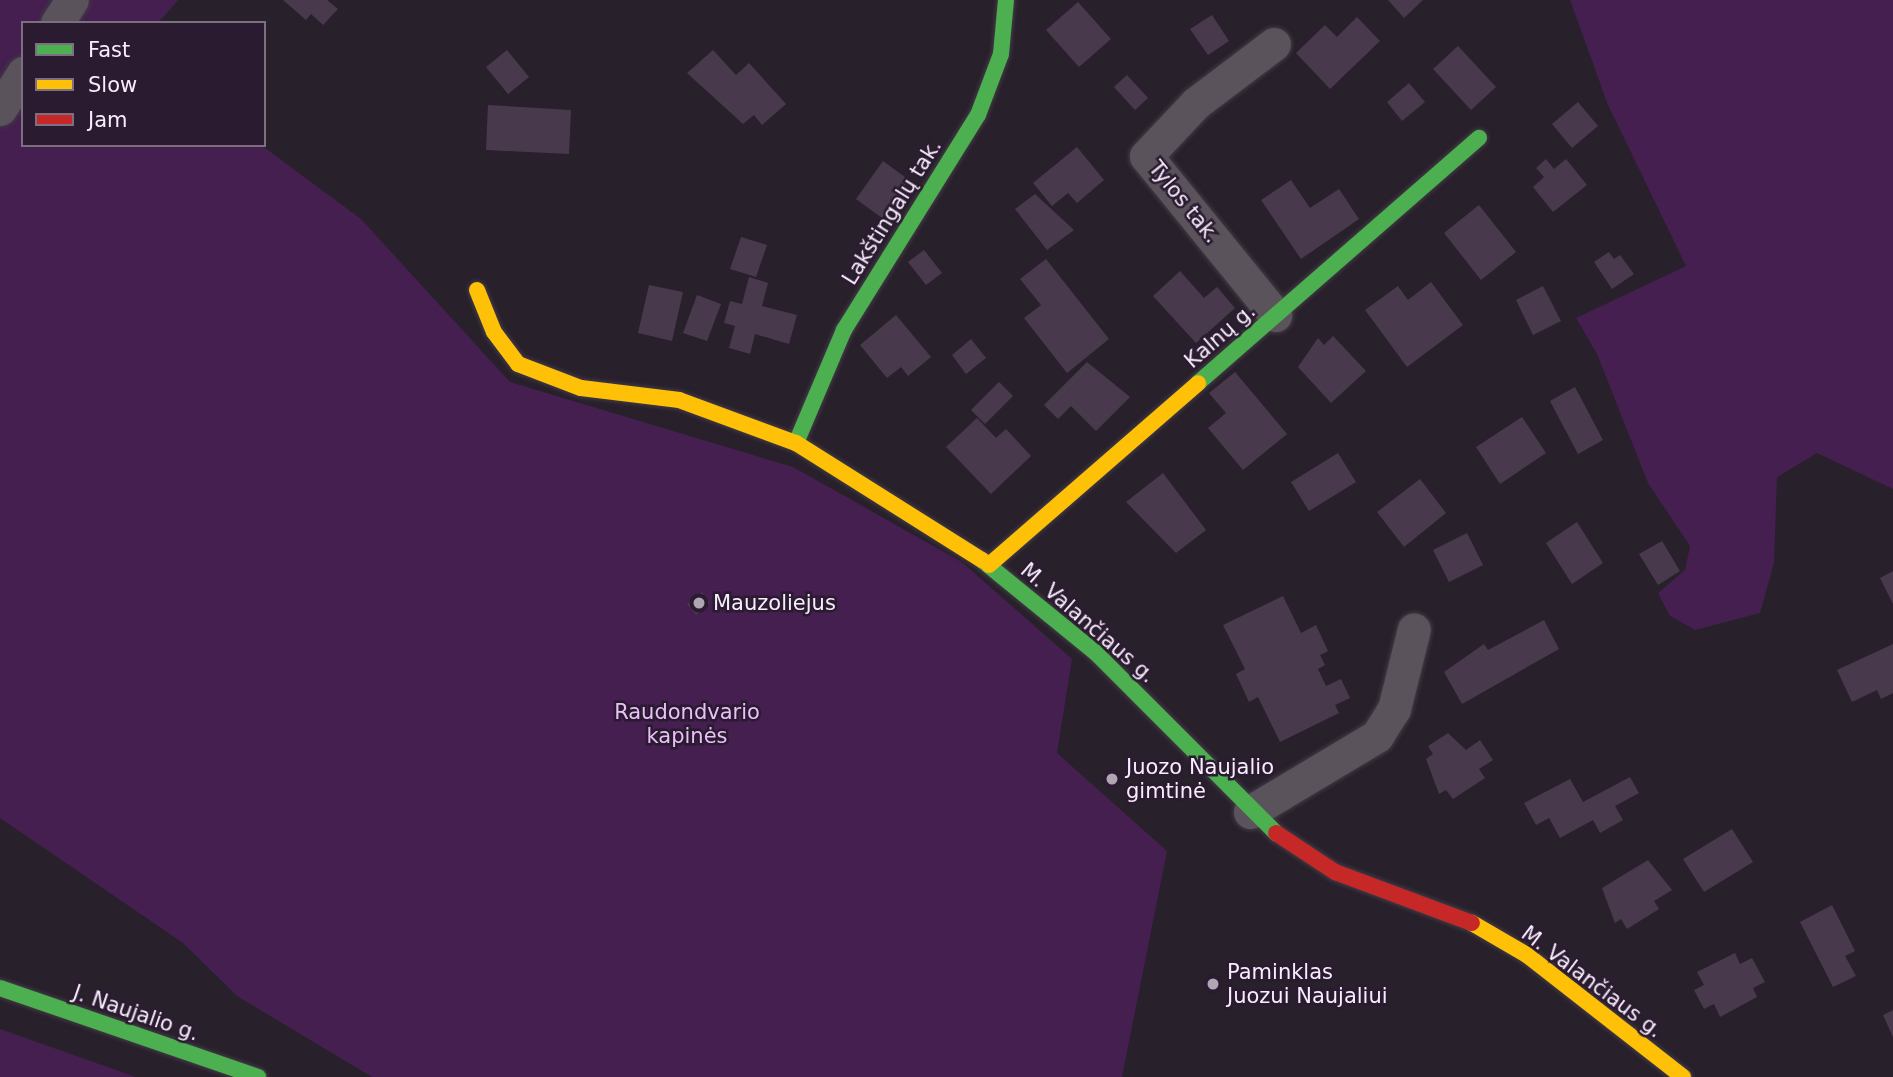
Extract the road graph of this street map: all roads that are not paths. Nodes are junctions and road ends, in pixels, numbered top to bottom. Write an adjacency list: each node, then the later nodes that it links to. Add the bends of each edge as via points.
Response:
1 (72, 0): 3 (street)
2 (1006, 0): 10 (street, Lakštingalų tak., via 1001,54 978,115 844,330)
3 (58, 21)
4 (1274, 44): 9 (street, Tylos tak., via 1196,103 1146,156)
5 (21, 76): 6 (street)
6 (0, 109)
7 (1479, 138): 9 (street, Kalnų g.)
8 (477, 289): 10 (street, M. Valančiaus g., via 494,332 518,364 581,388 679,400)
9 (1275, 315): 11 (street, Kalnų g.)
10 (796, 443): 11 (street, M. Valančiaus g.)
11 (989, 565): 13 (street, M. Valančiaus g., via 1096,653)
12 (1414, 629): 13 (street, via 1394,709 1377,736)
13 (1251, 812): 16 (street, M. Valančiaus g., via 1335,873 1474,924 1527,955)
14 (0, 988): 15 (street, J. Naujalio g.)
15 (258, 1077)
16 (1683, 1077)

